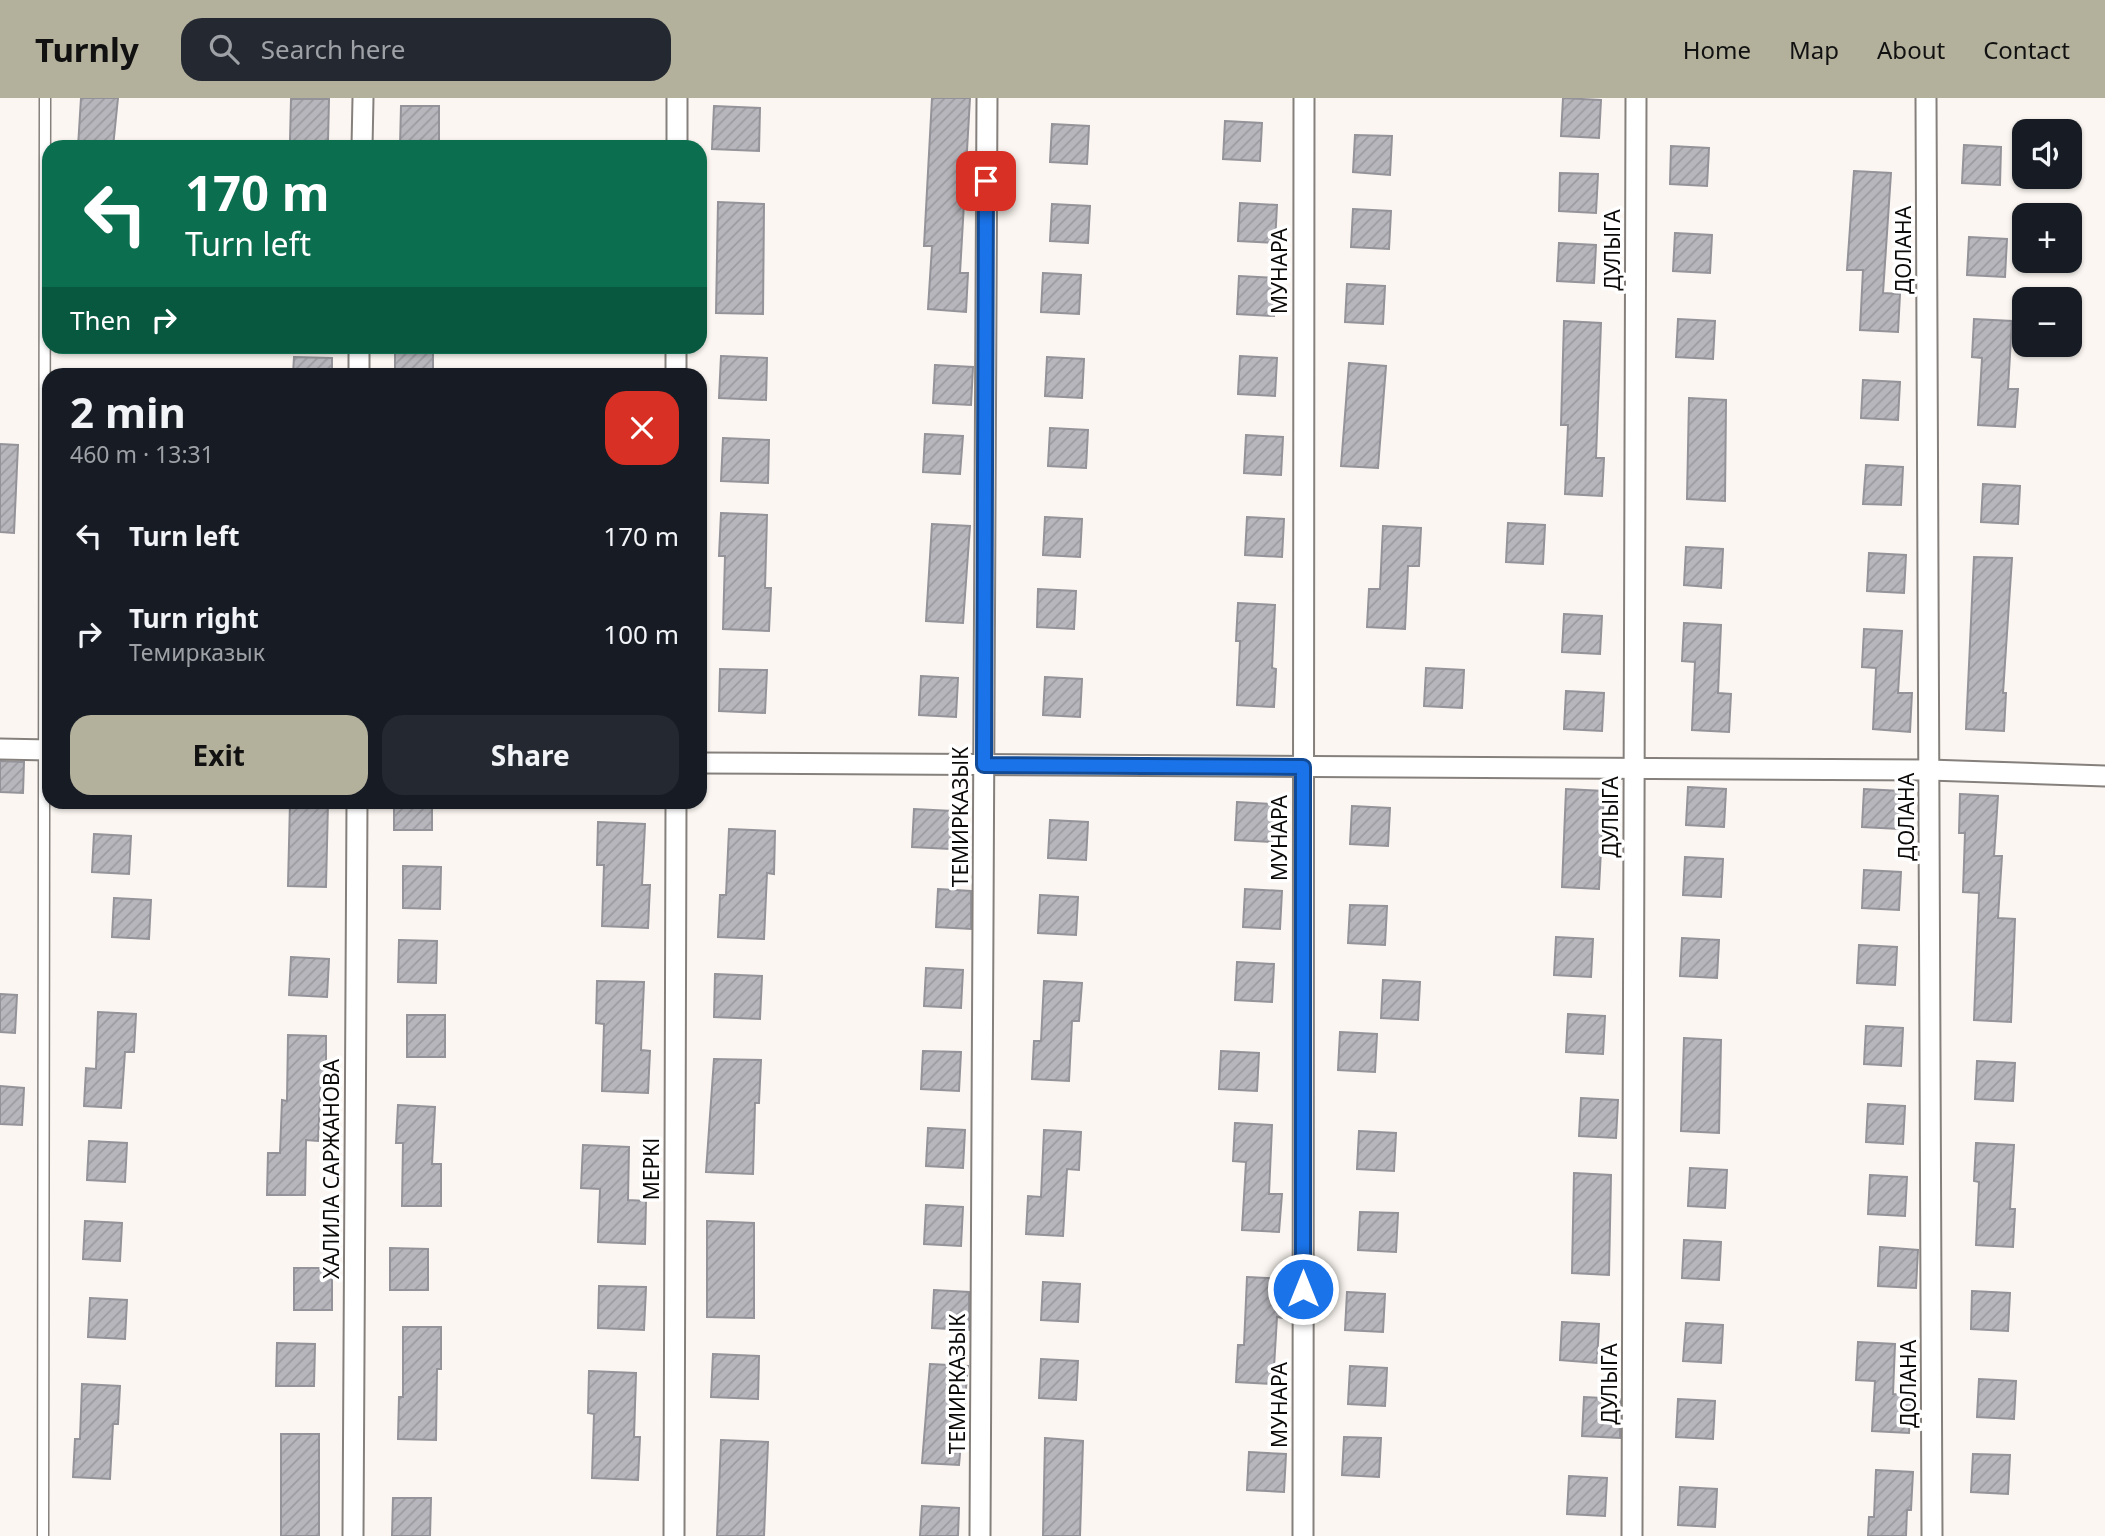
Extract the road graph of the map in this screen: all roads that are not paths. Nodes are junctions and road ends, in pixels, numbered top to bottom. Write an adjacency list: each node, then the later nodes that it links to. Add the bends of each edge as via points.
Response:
1 (45, 98): 8 (lane)
2 (363, 98): 9 (street)
3 (677, 98): 10 (street)
4 (987, 98): 14 (street, ТЕМИРКАЗЫК)
5 (1304, 98): 15 (street, МУНАРА)
6 (1636, 98): 16 (street, ДУЛЫГА)
7 (1926, 98): 17 (street, ДОЛАНА)
8 (45, 140)
9 (362, 140)
10 (677, 140)
11 (0, 749): 12 (street)
12 (42, 750)
13 (707, 763): 14 (street)
14 (984, 765): 15 (street); 25 (street, ТЕМИРКАЗЫК)
15 (1303, 767): 16 (street); 26 (street, МУНАРА)
16 (1634, 768): 17 (street); 27 (street, ДУЛЫГА)
17 (1929, 770): 18 (street); 28 (street, ДОЛАНА)
18 (2105, 776)
19 (47, 809): 22 (lane)
20 (357, 809): 23 (street, ХАЛИЛА САРЖАНОВА)
21 (676, 809): 24 (street, МЕРКІ)
22 (43, 1536)
23 (353, 1536)
24 (674, 1536)
25 (980, 1536)
26 (1303, 1536)
27 (1632, 1536)
28 (1933, 1536)

